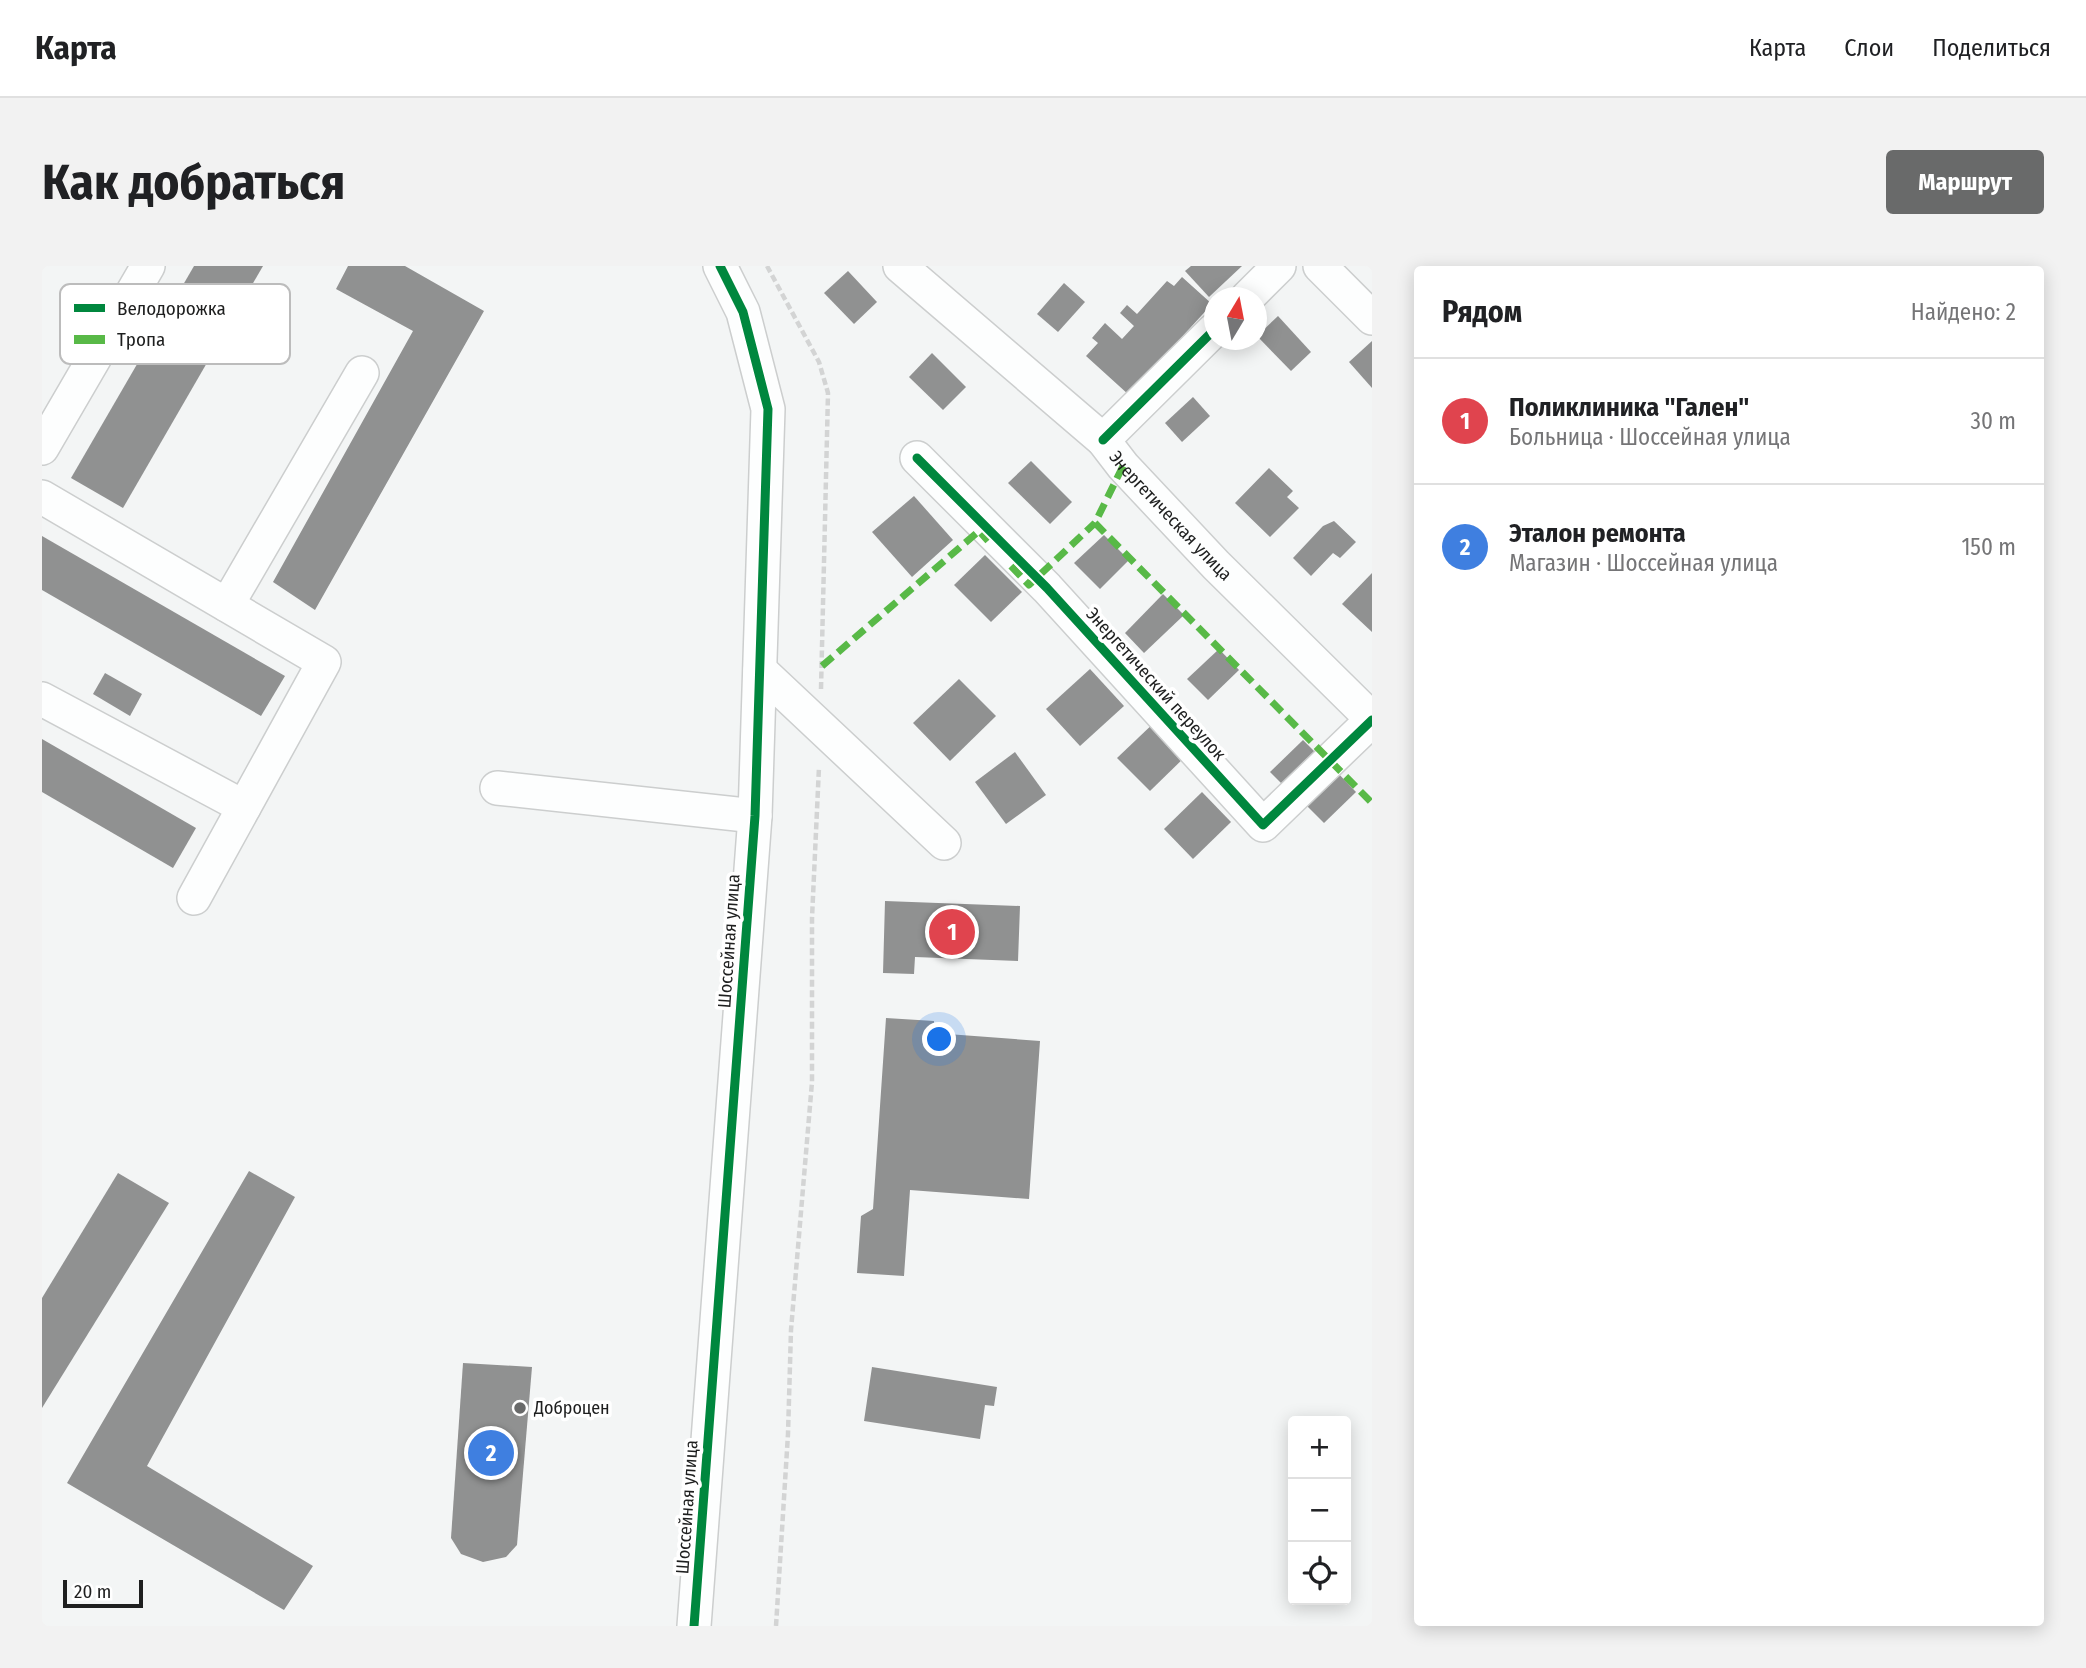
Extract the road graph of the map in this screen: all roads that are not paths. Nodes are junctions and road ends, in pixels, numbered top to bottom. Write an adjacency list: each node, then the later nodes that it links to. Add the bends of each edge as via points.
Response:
1 (148, 266): 6 (street)
2 (720, 266): 17 (street, Шоссейная улица, via 743,312 768,409)
3 (900, 266): 12 (street, Энергетическая улица)
4 (1279, 266): 7 (street)
5 (1320, 266): 8 (street)
6 (138, 284)
7 (1258, 287)
8 (1372, 318)
9 (1204, 340): 12 (street)
10 (91, 364): 13 (street)
11 (362, 373): 16 (street)
12 (1103, 440): 19 (street, Энергетическая улица, via 1216,565)
13 (42, 448)
14 (917, 458): 19 (street, Энергетический переулок, via 1047,588 1264,825)
15 (42, 497): 16 (street)
16 (227, 605): 21 (street, via 324,662)
17 (760, 670): 22 (street, Шоссейная улица); 23 (street)
18 (42, 699): 21 (street)
19 (1372, 719)
20 (497, 788): 22 (street)
21 (244, 807): 24 (street)
22 (755, 816): 25 (street, Шоссейная улица)
23 (944, 843)
24 (194, 898)
25 (694, 1626)

